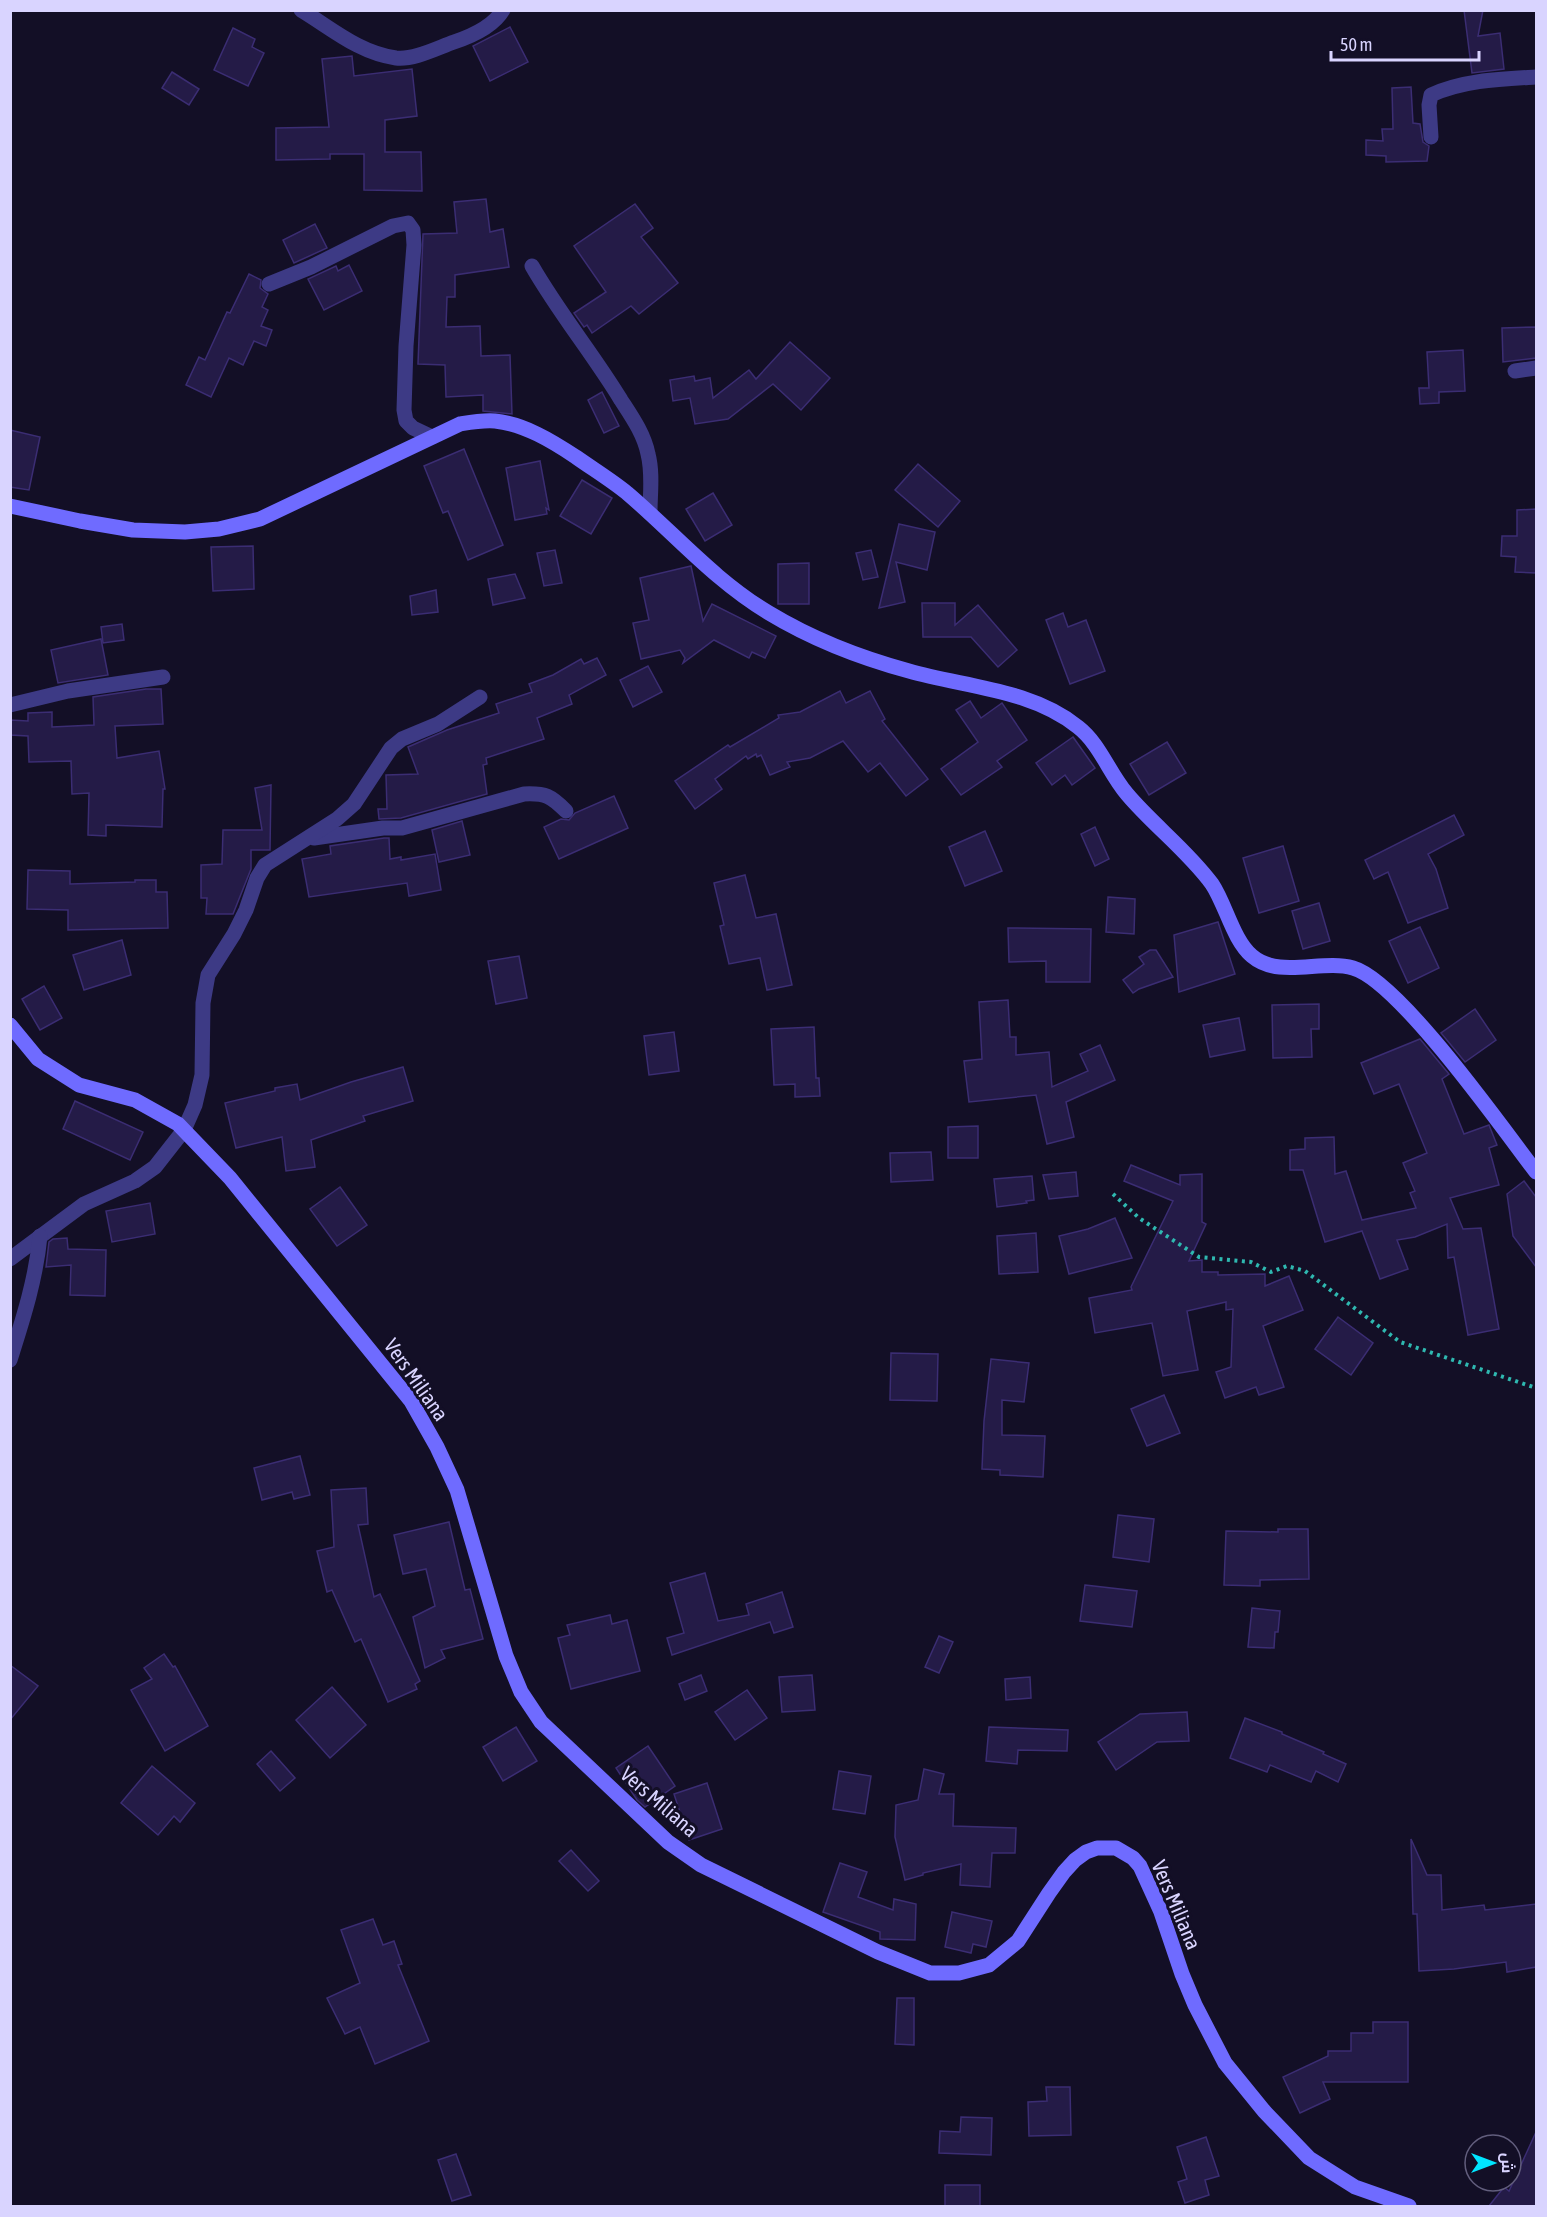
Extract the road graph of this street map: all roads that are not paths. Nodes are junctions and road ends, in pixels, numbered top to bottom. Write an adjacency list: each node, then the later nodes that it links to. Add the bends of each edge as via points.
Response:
1 (301, 10): 2 (street, via 356,45 397,58 460,40 488,27)
2 (503, 10)
3 (1536, 77): 4 (street, via 1497,79 1446,88 1431,95)
4 (1431, 137)
5 (532, 266): 11 (street, via 641,432 651,473)
6 (268, 284): 9 (street, via 393,226 408,223 414,245 404,410 406,421 413,428)
7 (1536, 368): 8 (street)
8 (1515, 371)
9 (432, 437): 10 (main road, via 260,519 219,529 133,530); 11 (main road, via 460,424 482,420 532,431 624,490)
10 (10, 506)
11 (650, 513): 19 (main road, via 738,594 802,631 911,672 1038,704 1080,728 1124,791 1208,879 1251,956 1282,967 1354,968 1371,977 1394,996 1440,1048)
12 (163, 677): 14 (street, via 69,691)
13 (480, 697): 16 (street, via 390,748 354,804)
14 (10, 705)
15 (566, 812): 16 (street, via 542,794 524,794 402,828)
16 (306, 839): 18 (street, via 265,865 234,934 208,975 203,1003 202,1075)
17 (10, 1025): 18 (main road, Vers Miliana, via 38,1059 79,1085 135,1100)
18 (184, 1130): 20 (street, via 155,1167 135,1181 84,1204); 23 (main road, Vers Miliana, via 230,1178 411,1401 457,1490 506,1656 521,1692 542,1722 668,1842 701,1865 878,1952 930,1973 959,1973 989,1965 1018,1941 1075,1860 1097,1848 1125,1852 1140,1866 1150,1885 1195,2005 1225,2063 1309,2158 1355,2187)
19 (1536, 1172)
20 (40, 1236): 21 (street); 22 (street, via 38,1265)
21 (10, 1259)
22 (10, 1360)
23 (1408, 2206)

